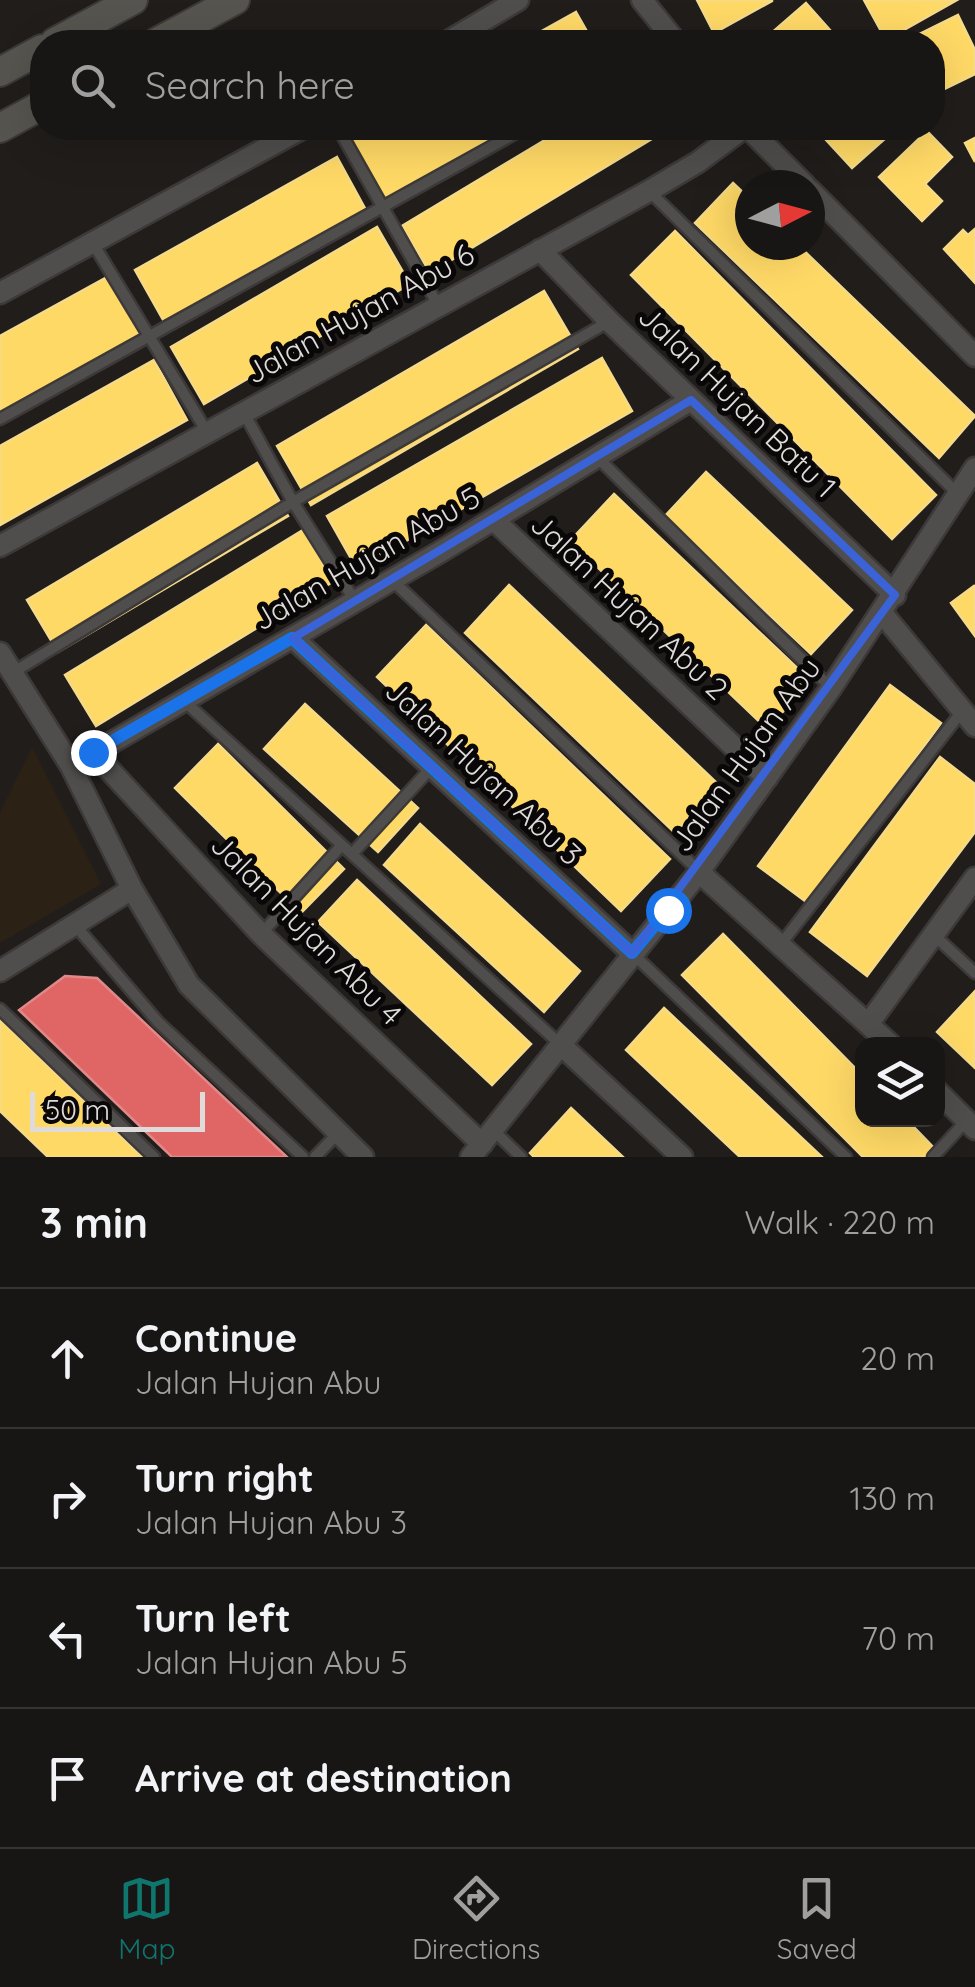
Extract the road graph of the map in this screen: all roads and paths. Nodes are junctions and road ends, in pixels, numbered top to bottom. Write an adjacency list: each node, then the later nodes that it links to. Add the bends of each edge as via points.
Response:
1 (134, 0): 5 (main road)
2 (234, 0): 6 (main road)
3 (518, 0): 7 (street)
4 (642, 0): 8 (street)
5 (78, 30)
6 (179, 30)
7 (467, 30)
8 (666, 30)
9 (30, 56): 10 (main road)
10 (0, 72)
11 (30, 112): 12 (main road)
12 (0, 128)
13 (282, 140): 22 (street)
14 (345, 140): 21 (lane)
15 (504, 140): 21 (lane)
16 (729, 140): 19 (street, Jalan Hujan Abu 6)
17 (759, 140): 18 (street)
18 (790, 170)
19 (649, 190): 23 (street, Jalan Hujan Abu 6); 35 (lane)
20 (825, 204): 28 (street)
21 (382, 208): 25 (lane); 27 (lane)
22 (94, 245): 24 (street); 27 (lane)
23 (540, 250): 25 (street, Jalan Hujan Abu 6); 26 (street, Jalan Hujan Batu 1)
24 (0, 293)
25 (438, 306): 30 (street, Jalan Hujan Abu 6)
26 (609, 321): 29 (street, Jalan Hujan Batu 1); 36 (lane)
27 (148, 336): 31 (lane); 32 (lane)
28 (975, 356)
29 (690, 400): 33 (street, Jalan Hujan Abu 5); 41 (street, Jalan Hujan Batu 1)
30 (243, 412): 32 (street, Jalan Hujan Abu 6); 36 (lane)
31 (0, 419)
32 (208, 433): 38 (street, Jalan Hujan Abu 6)
33 (598, 457): 37 (street, Jalan Hujan Abu 5); 45 (lane)
34 (975, 468): 35 (street, Jalan Hujan Abu)
35 (958, 494): 41 (street, Jalan Hujan Abu)
36 (293, 502): 40 (lane); 44 (lane)
37 (494, 520): 39 (street, Jalan Hujan Abu 5); 51 (street, Jalan Hujan Abu 2)
38 (0, 546)
39 (392, 580): 40 (street, Jalan Hujan Abu 5); 54 (lane)
40 (355, 602): 42 (street, Jalan Hujan Abu 5)
41 (888, 604): 45 (street, Jalan Hujan Abu); 47 (street, Jalan Hujan Batu 1)
42 (292, 638): 46 (street, Jalan Hujan Abu 5); 50 (street, Jalan Hujan Abu 3)
43 (0, 653): 44 (street)
44 (12, 673): 49 (street)
45 (831, 688): 51 (street, Jalan Hujan Abu)
46 (182, 700): 48 (street, Jalan Hujan Abu 5); 52 (lane)
47 (969, 717): 60 (lane)
48 (93, 752): 49 (street, Jalan Hujan Abu 5); 58 (street, Jalan Hujan Abu 4)
49 (71, 766): 56 (street)
50 (432, 767): 53 (lane); 61 (street, Jalan Hujan Abu 3)
51 (766, 778): 54 (street, Jalan Hujan Abu)
52 (342, 845): 53 (lane); 58 (lane)
53 (352, 854): 67 (lane)
54 (699, 872): 60 (street); 61 (street, Jalan Hujan Abu)
55 (975, 878): 59 (street)
56 (132, 889): 57 (street); 70 (street, via 189,985)
57 (74, 924): 62 (street); 73 (lane, via 158,1022)
58 (261, 934): 71 (street, Jalan Hujan Abu 4)
59 (935, 936): 63 (lane); 65 (street)
60 (780, 944): 65 (street)
61 (632, 953): 67 (street, Jalan Hujan Abu); 78 (lane)
62 (0, 970)
63 (975, 972)
64 (0, 1009): 72 (lane)
65 (869, 1023): 66 (street)
66 (883, 1037)
67 (561, 1045): 71 (street, Jalan Hujan Abu); 77 (street)
68 (945, 1099): 69 (street)
69 (971, 1125): 79 (lane)
70 (338, 1133): 74 (lane); 75 (street)
71 (482, 1144): 76 (lane)
72 (154, 1157)
73 (303, 1157)
74 (315, 1157)
75 (363, 1157)
76 (521, 1157)
77 (682, 1157)
78 (846, 1157)
79 (932, 1157)

